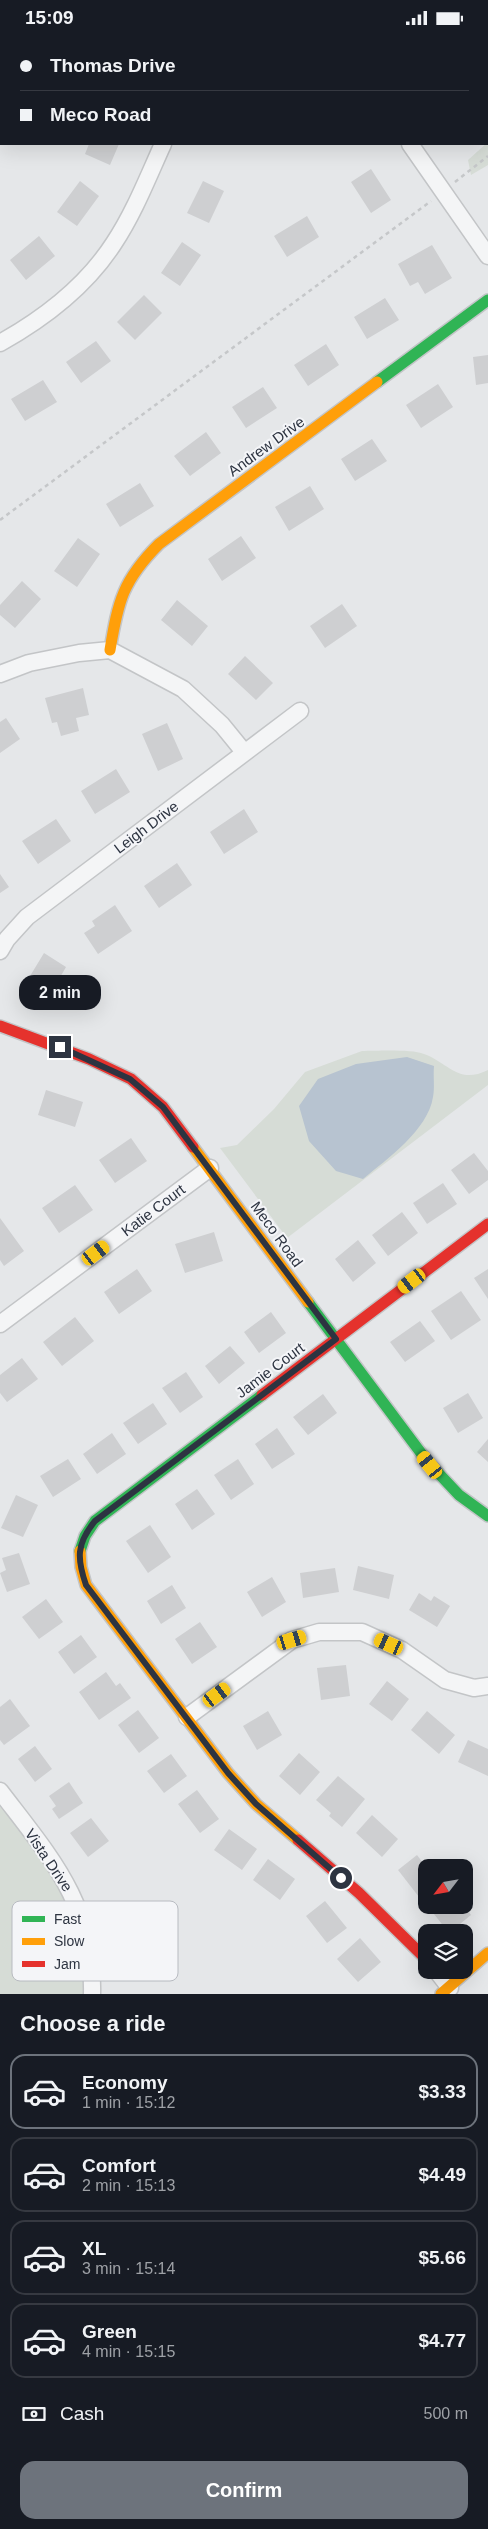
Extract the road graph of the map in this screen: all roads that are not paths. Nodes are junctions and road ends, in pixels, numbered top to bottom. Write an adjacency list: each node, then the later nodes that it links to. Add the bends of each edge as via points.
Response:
1 (163, 145): 5 (street, via 114,244 67,296)
2 (411, 145): 3 (street)
3 (488, 257)
4 (488, 300): 6 (street, Andrew Drive, via 158,543 141,560 118,597)
5 (0, 343)
6 (110, 650): 7 (street, via 29,663); 9 (street, via 183,689 222,725)
7 (0, 674)
8 (300, 711): 9 (street, Leigh Drive)
9 (244, 752): 10 (street, Leigh Drive, via 27,917)
10 (0, 951)
11 (0, 1025): 12 (street, Meco Road, via 89,1059 130,1079 163,1107)
12 (210, 1168): 14 (street, Katie Court); 15 (street, Meco Road)
13 (488, 1224): 15 (street, Jamie Court)
14 (0, 1324)
15 (336, 1339): 16 (street, Meco Road, via 441,1479 467,1504); 18 (street, Jamie Court, via 95,1521 85,1532 79,1547 80,1568 86,1585)
16 (488, 1516)
17 (488, 1686): 18 (street, via 474,1688 445,1680 402,1650 362,1632 318,1632 292,1640)
18 (187, 1717): 21 (street, via 228,1773 256,1804 359,1893)
19 (0, 1791): 20 (street, Vista Drive, via 61,1872)
20 (76, 1901)
21 (418, 1951)
22 (488, 1953): 25 (street)
23 (440, 1979): 25 (street)
24 (91, 1981): 26 (street, Vista Drive)
25 (446, 1991)
26 (92, 1994)

